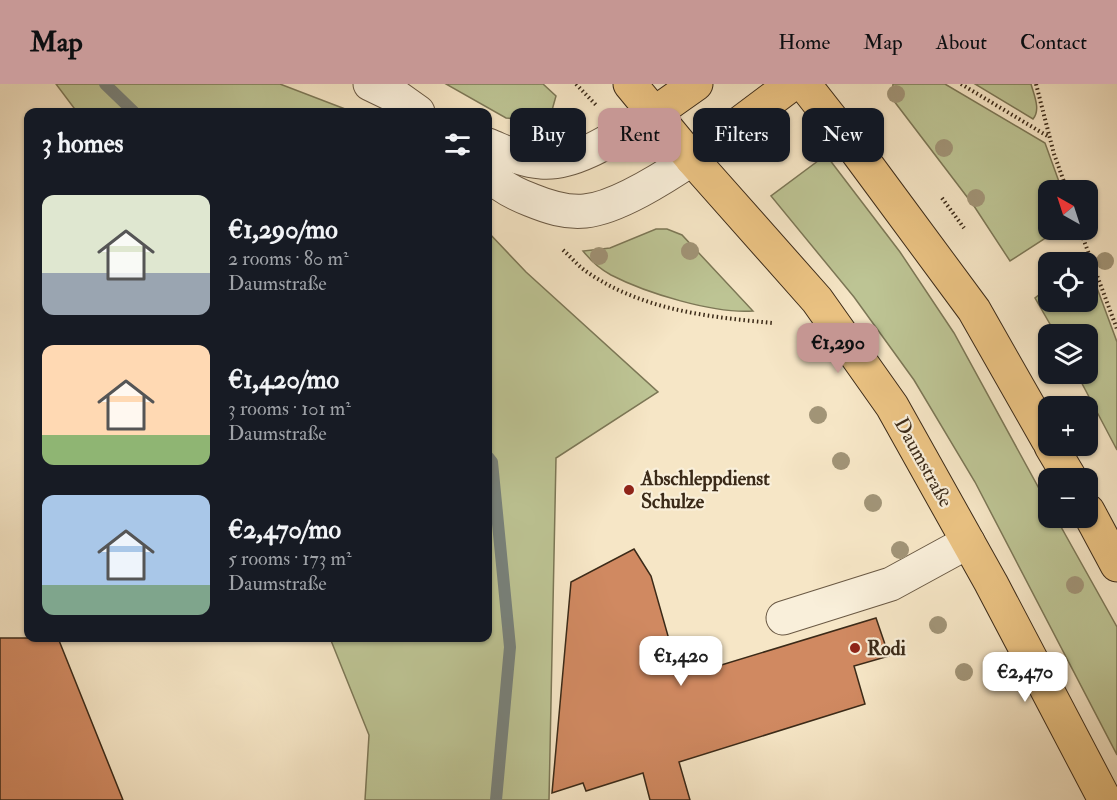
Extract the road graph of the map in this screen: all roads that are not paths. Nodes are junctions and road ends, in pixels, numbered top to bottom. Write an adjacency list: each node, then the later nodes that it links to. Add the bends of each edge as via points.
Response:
1 (370, 84): 6 (street)
2 (630, 84): 7 (main road, Daumstraße)
3 (696, 84): 8 (main road)
4 (792, 84): 12 (main road)
5 (804, 84): 14 (main road, via 974,310)
6 (412, 108)
7 (651, 108)
8 (662, 108)
9 (598, 145): 11 (street, via 566,161 542,163)
10 (681, 145): 12 (main road, Daumstraße)
11 (492, 147)
12 (692, 159): 13 (street, via 614,203 585,212 553,209 519,196); 16 (main road, Daumstraße, via 817,300 892,406)
13 (492, 178)
14 (1038, 422)
15 (1097, 528): 17 (main road)
16 (968, 542): 18 (street, via 891,584); 19 (main road, Daumstraße)
17 (1117, 565)
18 (783, 618)
19 (1105, 800)

